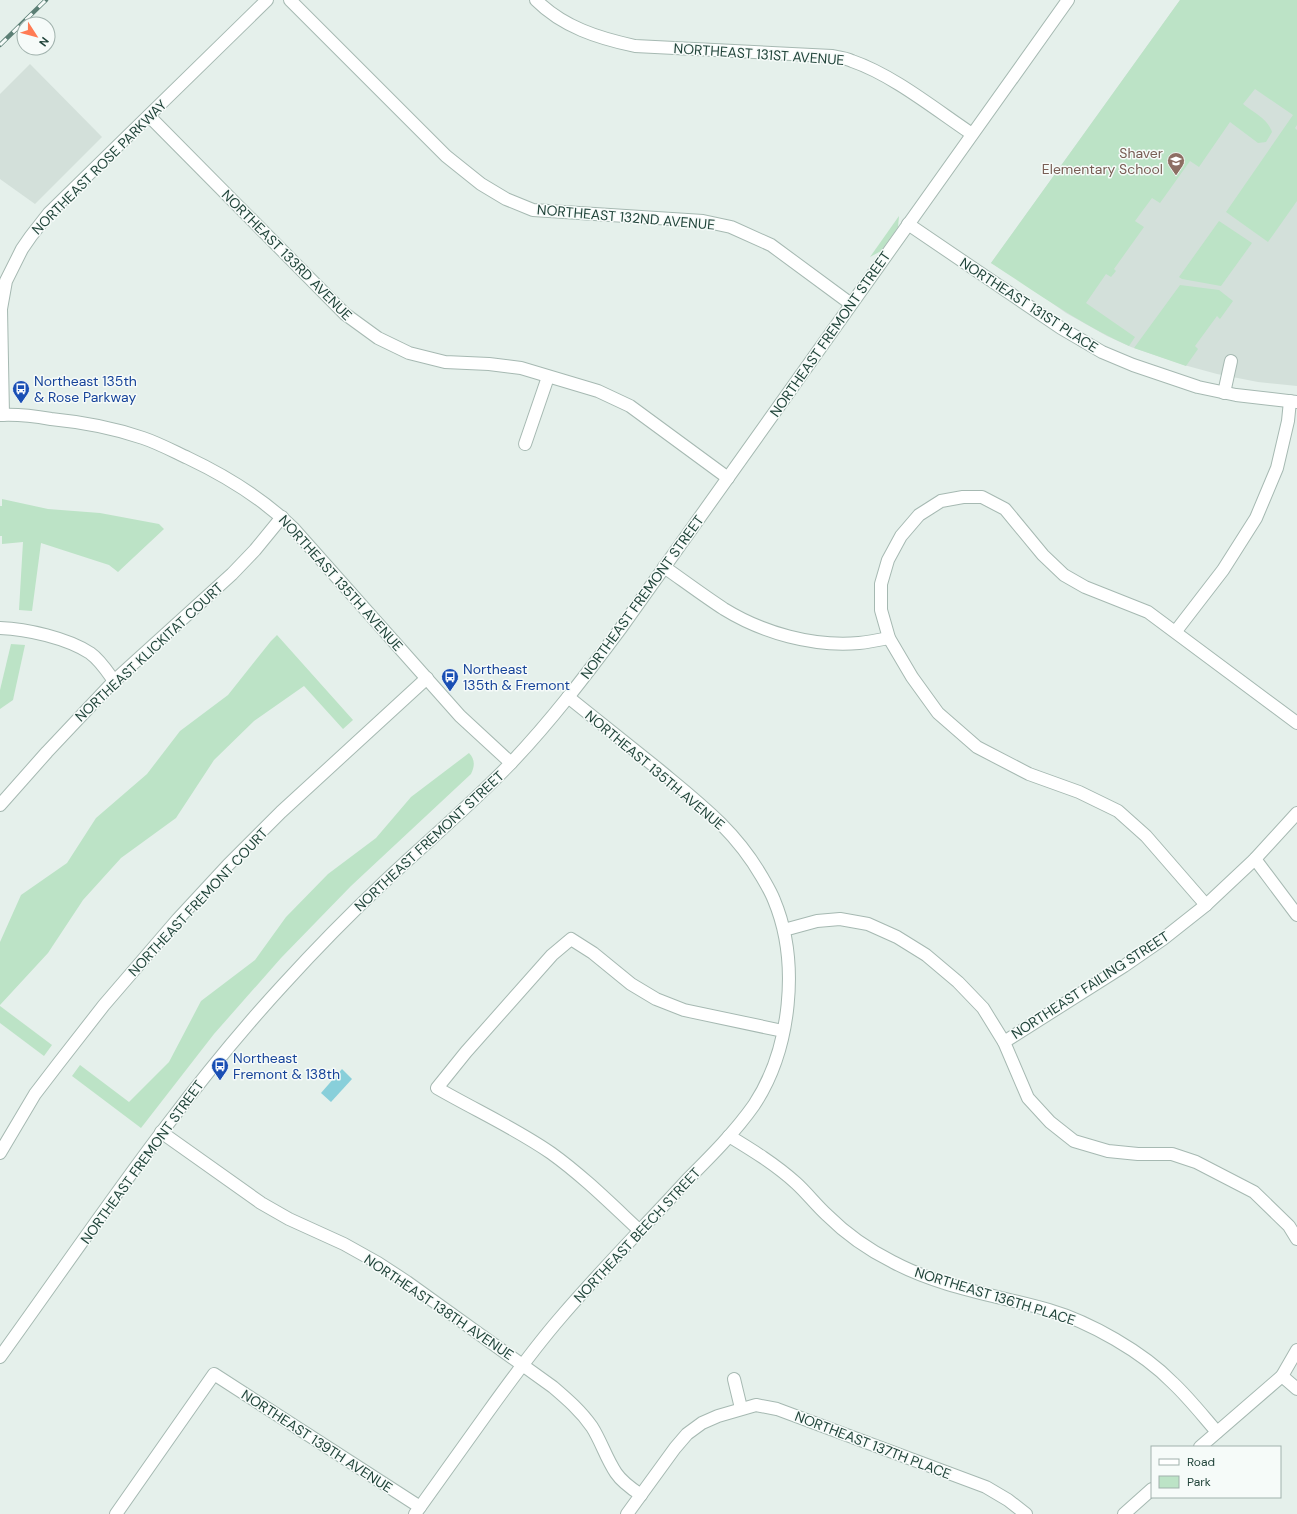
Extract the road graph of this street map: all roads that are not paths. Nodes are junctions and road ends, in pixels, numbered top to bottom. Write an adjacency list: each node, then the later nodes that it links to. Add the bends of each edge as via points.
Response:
1 (267, 0): 5 (street, NORTHEAST ROSE PARKWAY)
2 (290, 0): 8 (street, NORTHEAST 132ND AVENUE, via 446,156 481,184 506,199 533,210 703,221 731,227 771,245)
3 (536, 0): 6 (street, NORTHEAST 131ST AVENUE, via 578,29 635,46 832,56 851,60 894,81)
4 (1068, 0): 6 (street, NORTHEAST FREMONT STREET)
5 (148, 116): 10 (street, NORTHEAST 133RD AVENUE, via 345,314 378,338 409,353 444,362 521,368); 13 (street, NORTHEAST ROSE PARKWAY, via 49,214 22,249 6,281 1,309)
6 (972, 134): 7 (street, NORTHEAST FREMONT STREET)
7 (908, 224): 8 (street, NORTHEAST FREMONT STREET); 11 (street, NORTHEAST 131ST PLACE, via 1060,328 1102,352 1184,383)
8 (851, 304): 15 (street, NORTHEAST FREMONT STREET)
9 (1231, 361): 11 (street)
10 (548, 377): 14 (street); 15 (street, NORTHEAST 133RD AVENUE, via 598,391 630,406)
11 (1224, 393): 12 (street, NORTHEAST 131ST PLACE)
12 (1294, 402): 19 (street, via 1277,468 1256,518 1223,570)
13 (1, 415): 16 (street, NORTHEAST 135TH AVENUE, via 70,421 144,438 218,473 251,493)
14 (525, 444)
15 (728, 478): 17 (street, NORTHEAST FREMONT STREET)
16 (282, 517): 21 (street, NORTHEAST 135TH AVENUE); 22 (street, NORTHEAST KLICKITAT COURT, via 232,574)
17 (664, 567): 20 (street, via 724,609 756,625 782,634 805,640 835,643 859,643); 23 (street, NORTHEAST FREMONT STREET)
18 (0, 628): 22 (street, via 21,630 73,644 90,653 103,665)
19 (1176, 631): 20 (street, via 1148,612 1085,587 1064,575 1043,555 1005,509 982,497 963,497 941,501 918,515 901,536 888,560 881,584 882,610); 24 (street)
20 (889, 638): 29 (street, via 938,713 977,747 1029,774 1079,792 1118,811 1146,836)
21 (427, 678): 25 (street, NORTHEAST 135TH AVENUE, via 460,716); 36 (street, NORTHEAST FREMONT COURT, via 281,812 178,920 104,1005 35,1094)
22 (114, 681): 26 (street, NORTHEAST KLICKITAT COURT)
23 (568, 697): 25 (street, NORTHEAST FREMONT STREET); 31 (street, NORTHEAST 135TH AVENUE, via 710,812 735,838 755,865 774,898)
24 (1297, 723)
25 (511, 763): 34 (street, NORTHEAST FREMONT STREET, via 379,886 312,954 236,1037)
26 (0, 805)
27 (1297, 813): 28 (street, NORTHEAST FAILING STREET)
28 (1255, 859): 29 (street, NORTHEAST FAILING STREET); 30 (street)
29 (1206, 905): 33 (street, NORTHEAST FAILING STREET, via 1124,966)
30 (1297, 915)
31 (784, 930): 32 (street, NORTHEAST BEECH STREET, via 789,965); 33 (street, via 817,921 840,919 868,924 897,937 926,955 958,982 983,1008)
32 (784, 1031): 35 (street, NORTHEAST BEECH STREET, via 777,1056 754,1105); 37 (street, via 684,1010 663,1002 631,984 593,953 570,939 547,961 437,1088 550,1152 602,1194)
33 (1004, 1042): 38 (street, via 1028,1098 1050,1122 1074,1141 1108,1151 1172,1154 1196,1162 1254,1192 1289,1226)
34 (161, 1132): 40 (street, NORTHEAST FREMONT STREET); 41 (street, NORTHEAST 138TH AVENUE, via 261,1203 378,1263)
35 (729, 1136): 37 (street, NORTHEAST BEECH STREET); 46 (street, NORTHEAST 136TH PLACE, via 776,1166 797,1183 849,1235 892,1262 925,1277 960,1288 1051,1311 1112,1338 1156,1367)
36 (0, 1153)
37 (640, 1231): 41 (street, NORTHEAST BEECH STREET, via 578,1297)
38 (1297, 1239)
39 (1297, 1350): 42 (street)
40 (0, 1358)
41 (522, 1364): 49 (street, NORTHEAST 138TH AVENUE, via 570,1401 582,1414 592,1427 616,1473); 50 (street, NORTHEAST BEECH STREET)
42 (1282, 1376): 44 (street); 46 (street)
43 (734, 1379): 45 (street)
44 (1297, 1389)
45 (741, 1408): 49 (street, NORTHEAST 137TH PLACE, via 702,1423 687,1434); 53 (street, NORTHEAST 137TH PLACE, via 756,1405 777,1409 986,1487)
46 (1217, 1432): 47 (street)
47 (1201, 1446)
48 (1151, 1490): 54 (street)
49 (640, 1495): 52 (street, NORTHEAST 137TH PLACE)
50 (418, 1510): 51 (street, NORTHEAST 139TH AVENUE, via 214,1374)
51 (116, 1514)
52 (627, 1514)
53 (1026, 1514)
54 (1124, 1514)

